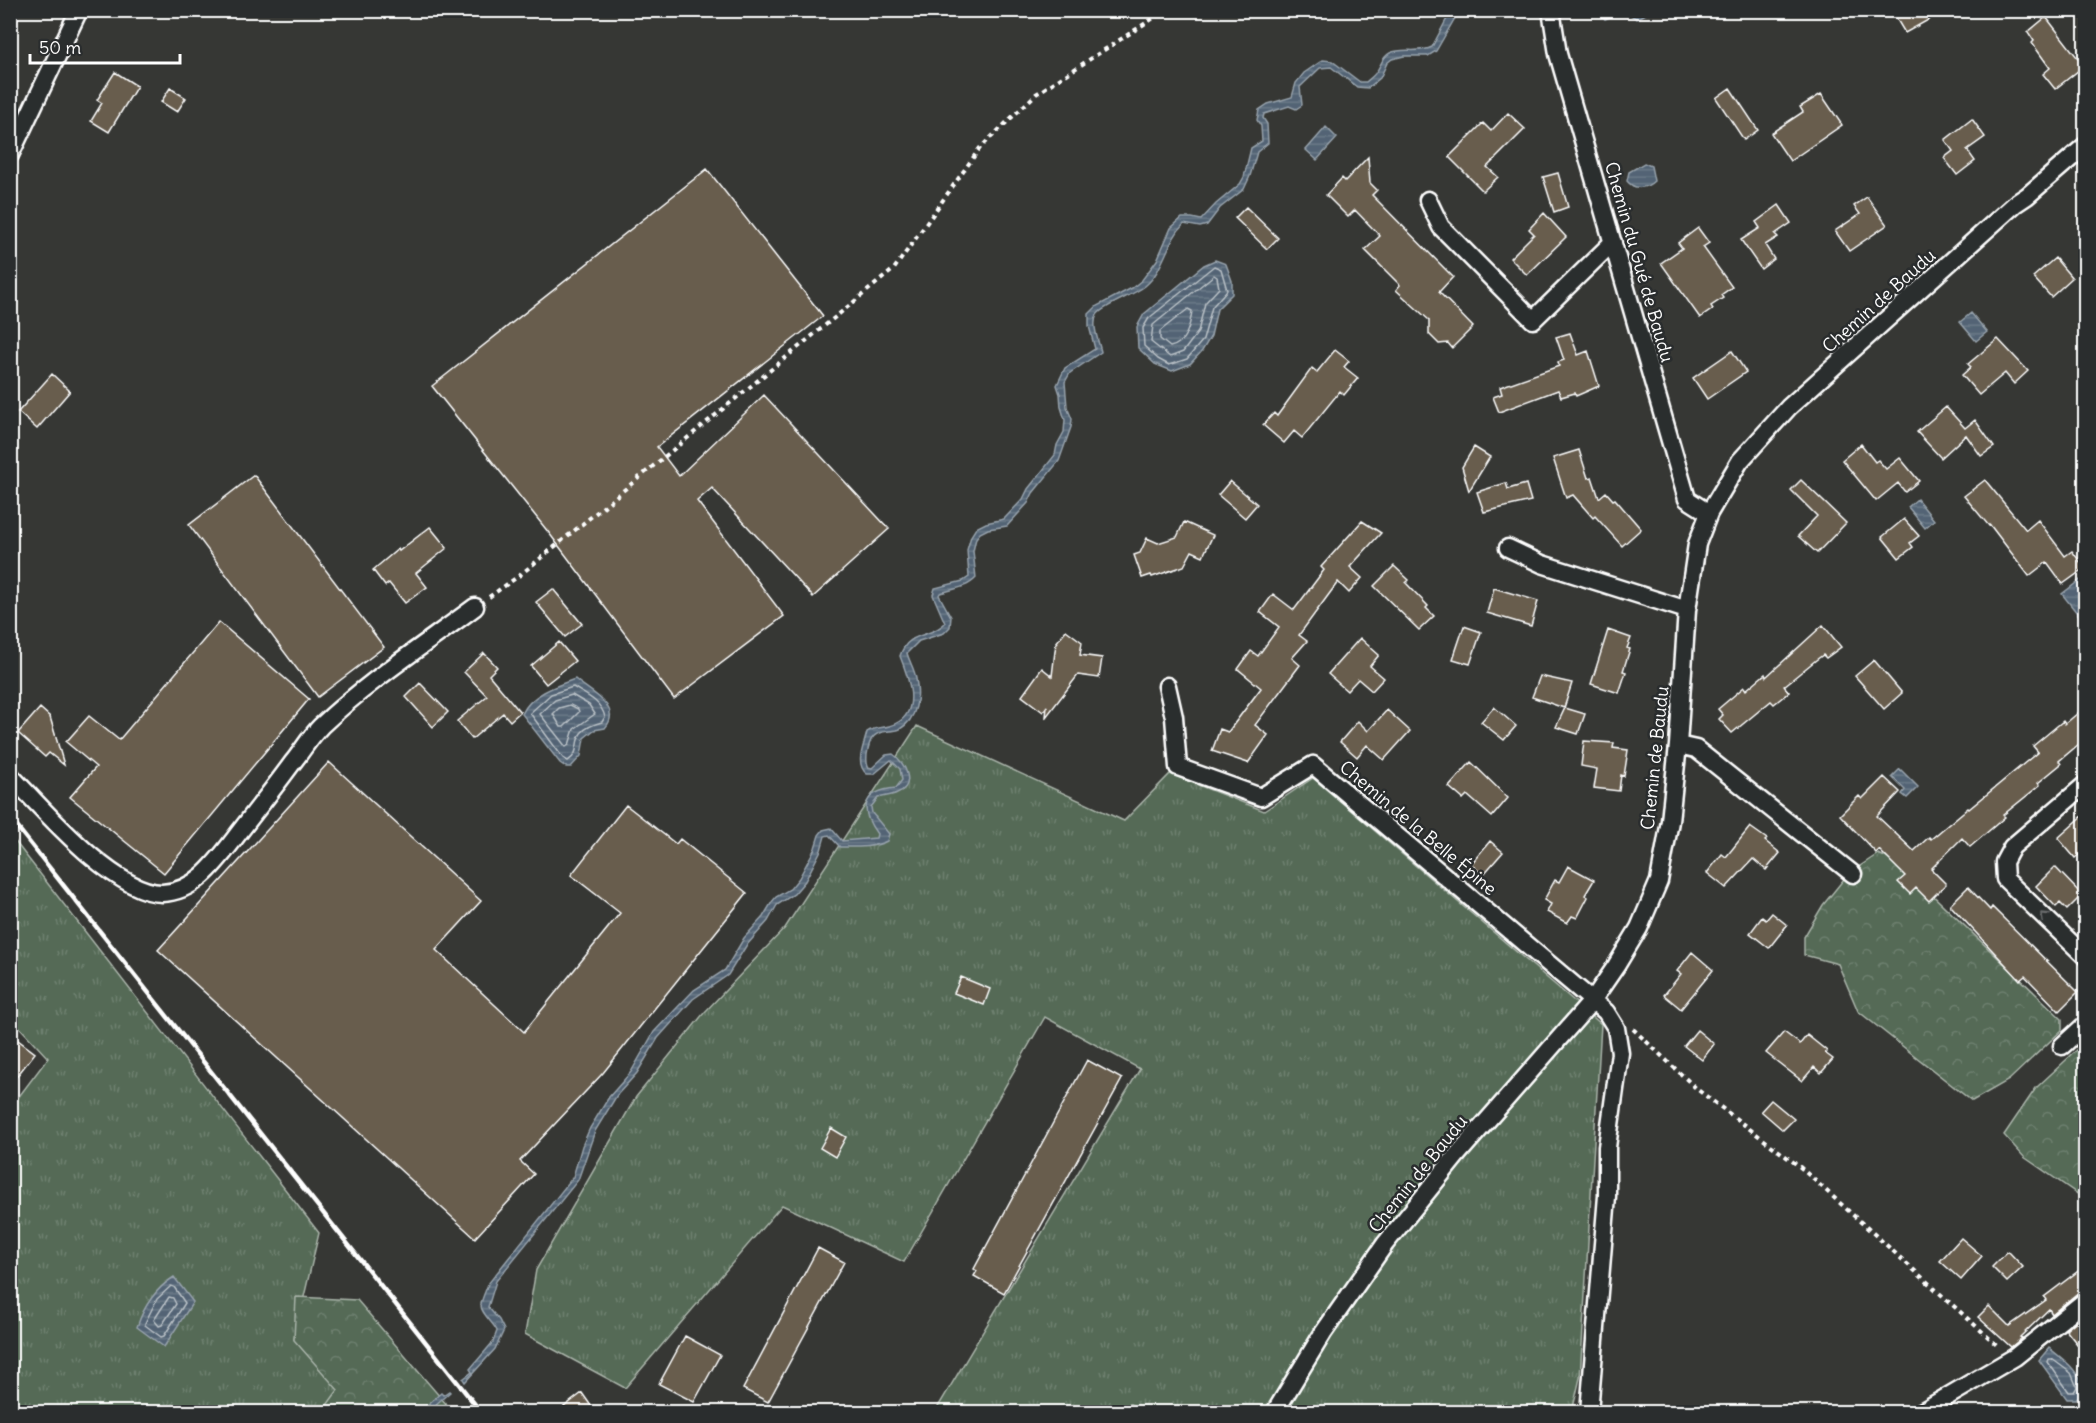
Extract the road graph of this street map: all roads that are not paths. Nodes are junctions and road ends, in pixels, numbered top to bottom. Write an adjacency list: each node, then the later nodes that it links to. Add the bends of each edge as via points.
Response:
1 (79, 10): 4 (street)
2 (1551, 10): 6 (street, Chemin du Gué de Baudu, via 1558,54)
3 (2085, 145): 7 (street, Chemin de Baudu, via 1789,408 1740,461)
4 (10, 154)
5 (1428, 200): 6 (street, via 1441,227 1533,320)
6 (1613, 242): 7 (street, Chemin du Gué de Baudu, via 1687,499)
7 (1708, 513): 10 (street, Chemin de Baudu, via 1697,544)
8 (1508, 548): 10 (street, via 1542,564)
9 (475, 607): 13 (street, via 319,728 217,861 180,891 159,893 123,881 66,832)
10 (1687, 610): 12 (street, Chemin de Baudu)
11 (1167, 686): 17 (street, Chemin de la Belle Épine, via 1178,767 1261,797 1313,765)
12 (1678, 745): 15 (street, via 1696,749); 17 (street, Chemin de Baudu, via 1659,881 1639,928)
13 (10, 775)
14 (2085, 784): 16 (street, one-way to 14, via 2005,879 2004,862 2012,847)
15 (1853, 874)
16 (2085, 957)
17 (1592, 1001): 21 (street, Chemin de Baudu, via 1456,1155 1384,1244 1323,1333); 22 (street, via 1606,1012 1616,1028 1620,1053 1607,1147 1607,1197)
18 (2085, 1024): 19 (street)
19 (2062, 1046)
20 (2085, 1300): 23 (street, via 2010,1360)
21 (1275, 1413)
22 (1589, 1413)
23 (1921, 1413)

